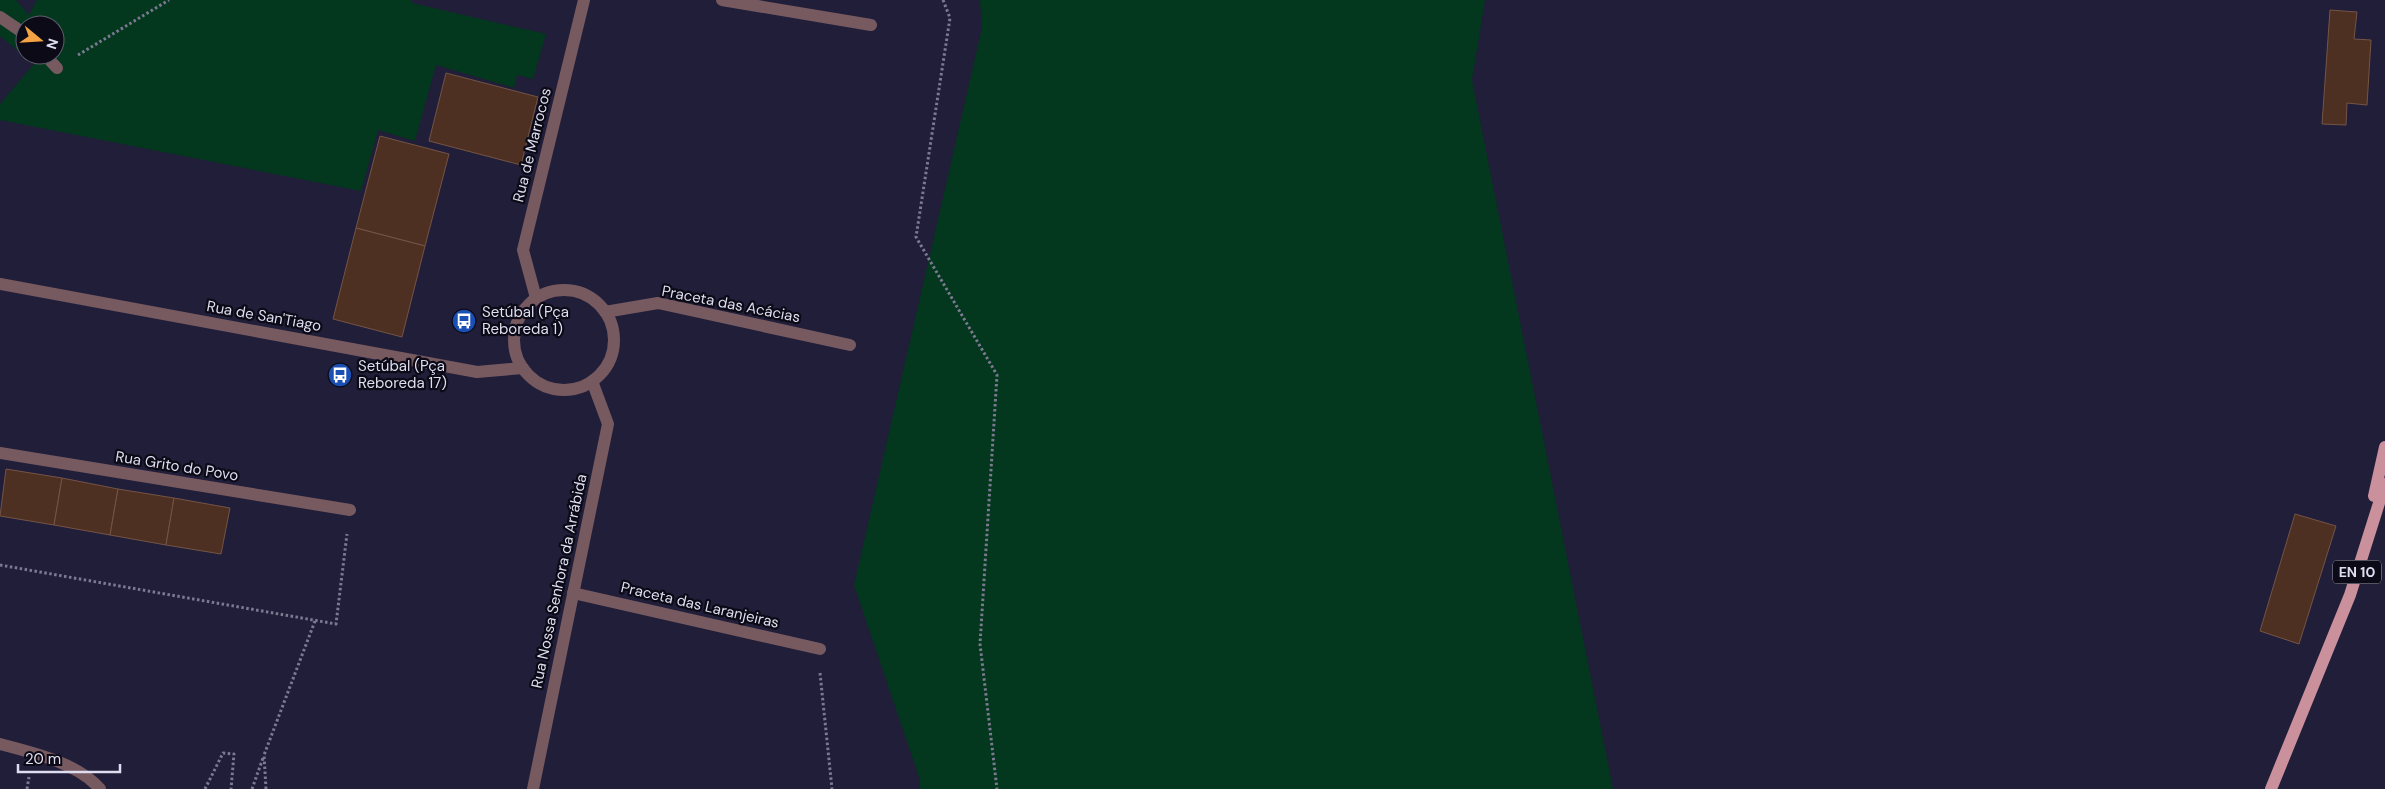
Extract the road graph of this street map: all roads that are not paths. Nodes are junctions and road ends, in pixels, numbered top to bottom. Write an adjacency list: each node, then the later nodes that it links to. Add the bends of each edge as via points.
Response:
1 (584, 0): 9 (street, Rua de Marrocos, via 523,250)
2 (722, 0): 4 (street)
3 (0, 17): 5 (street)
4 (871, 25)
5 (15, 27)
6 (54, 65): 7 (street)
7 (57, 68)
8 (0, 284): 12 (street, Rua de San'Tiago, via 477,372)
9 (536, 298): 10 (street, via 554,290 574,290 592,298); 12 (street, via 524,309 516,324 514,340)
10 (605, 312): 11 (street, Praceta das Acácias, via 658,303); 13 (street, via 613,330 613,349 606,367)
11 (850, 345)
12 (522, 368): 13 (street, via 536,381 554,389 574,389)
13 (592, 382): 18 (street, Rua Nossa Senhora da Arrábida, via 608,424)
14 (2385, 447): 20 (main road, EN 10, via 2350,585)
15 (0, 453): 17 (street, Rua Grito do Povo)
16 (2385, 484): 20 (main road, EN 10, via 2350,595)
17 (350, 510)
18 (573, 593): 19 (street, Praceta das Laranjeiras); 23 (street, Rua Nossa Senhora da Arrábida)
19 (820, 649)
20 (2325, 659): 24 (main road, EN 10)
21 (0, 744): 22 (street, via 35,752 69,767)
22 (100, 789)
23 (533, 789)
24 (2271, 789)

